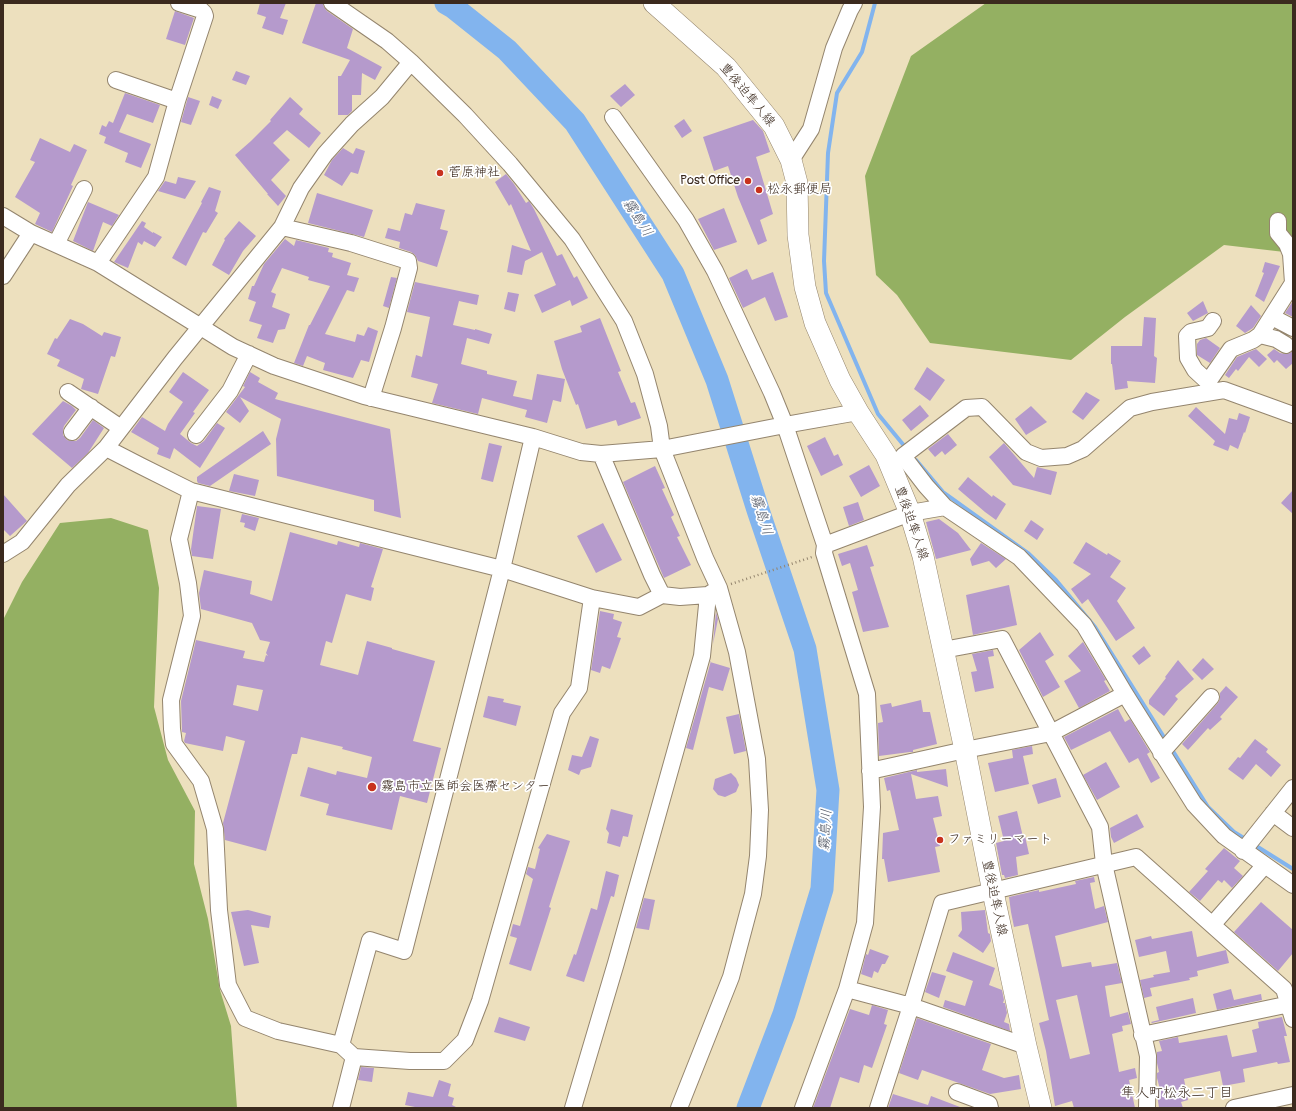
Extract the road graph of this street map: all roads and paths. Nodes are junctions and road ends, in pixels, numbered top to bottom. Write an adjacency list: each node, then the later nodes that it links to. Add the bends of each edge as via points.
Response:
1 (179, 3): 7 (street, via 202,10 205,16)
2 (332, 3): 5 (street, via 387,41)
3 (654, 3): 9 (main road, 豊後迫隼人線, via 726,67 774,126)
4 (854, 3): 9 (street, via 834,48 811,129)
5 (411, 62): 13 (street, via 382,97 324,154 301,188); 38 (street, via 510,164 572,239 624,321 645,374 659,426)
6 (116, 80): 7 (street)
7 (177, 101): 16 (street, via 156,177)
8 (612, 117): 32 (street, via 686,220 715,271 772,393)
9 (791, 160): 30 (main road, 豊後迫隼人線, via 797,183 798,235 805,287 815,322 837,373)
10 (84, 189): 15 (street)
11 (3, 216): 14 (street)
12 (1278, 221): 18 (street, via 1278,233 1291,254)
13 (282, 227): 21 (street); 28 (street, via 351,243 408,261 409,268)
14 (30, 233): 15 (street); 17 (street)
15 (56, 244): 16 (street)
16 (98, 263): 21 (street)
17 (3, 276)
18 (1293, 283): 19 (street)
19 (1272, 317): 22 (street); 23 (street)
20 (1214, 321): 26 (street, via 1208,328 1191,332 1187,336 1188,358)
21 (201, 327): 25 (street); 33 (street)
22 (1293, 328)
23 (1260, 335): 24 (street, via 1276,339); 26 (street, via 1231,349)
24 (1286, 345)
25 (248, 354): 28 (street, via 274,366); 35 (street, via 230,391)
26 (1209, 387): 31 (street); 41 (street, via 1130,408 1083,449 1067,456 1041,458 1026,452 982,407 966,408 908,452 926,486)
27 (68, 392): 29 (street)
28 (372, 398): 36 (street)
29 (91, 407): 33 (street); 34 (street)
30 (858, 412): 32 (street); 42 (main road, 豊後迫隼人線, via 886,456)
31 (1293, 415)
32 (784, 425): 38 (street); 44 (street)
33 (122, 428): 37 (street)
34 (72, 432)
35 (196, 435)
36 (533, 437): 39 (street, via 581,452); 45 (street)
37 (106, 448): 40 (street); 43 (street, via 68,485 22,542)
38 (662, 449): 39 (street); 46 (street, via 705,558)
39 (601, 454): 47 (street)
40 (191, 491): 45 (street); 69 (street, via 179,540 192,616 171,700 172,730 174,744 201,781 215,829 219,910 228,985 245,1018 278,1031)
41 (945, 507): 42 (street); 50 (street, via 1019,557 1058,597 1084,625)
42 (910, 513): 44 (street); 49 (main road, 豊後迫隼人線, via 923,556)
43 (6, 547)
44 (824, 549): 46 (path); 55 (street, via 867,694)
45 (502, 569): 48 (street); 69 (street, via 404,951 370,940)
46 (714, 592): 47 (street, via 680,596); 75 (street, via 702,656); 76 (street, via 737,652 757,759 760,810 758,856 753,894 731,977)
47 (662, 595): 48 (street, via 639,607)
48 (592, 598): 71 (street, via 579,688 562,713 480,1001 465,1040 444,1061)
49 (943, 650): 52 (street, via 1002,639); 53 (main road, 豊後迫隼人線)
50 (1125, 694): 52 (street); 54 (street)
51 (1211, 697): 54 (street)
52 (1051, 733): 53 (street); 60 (street, via 1100,827)
53 (965, 750): 55 (street); 63 (main road, 豊後迫隼人線)
54 (1162, 752): 59 (street, via 1194,804 1224,836)
55 (870, 771): 65 (street, via 872,807 865,923)
56 (1293, 788): 57 (street)
57 (1273, 813): 58 (street); 59 (street)
58 (1293, 828)
59 (1247, 845): 61 (street)
60 (1104, 864): 63 (street); 64 (street, via 1136,857); 68 (street)
61 (1264, 866): 62 (street); 64 (street)
62 (1293, 885)
63 (993, 892): 66 (street, via 942,903); 70 (main road, 豊後迫隼人線)
64 (1213, 924): 67 (street, via 1284,988)
65 (847, 989): 66 (street); 77 (street)
66 (911, 1006): 70 (street); 78 (street)
67 (1291, 1012): 68 (street)
68 (1142, 1035): 81 (street, via 1148,1056)
69 (342, 1045): 71 (street)
70 (1026, 1046): 80 (main road, 豊後迫隼人線)
71 (354, 1057): 74 (street)
72 (957, 1092): 79 (street, via 989,1104)
73 (1293, 1096): 82 (street)
74 (341, 1108)
75 (573, 1108)
76 (679, 1108)
77 (803, 1108)
78 (878, 1108)
79 (990, 1108)
80 (1041, 1108)
81 (1147, 1108)
82 (1234, 1108)

